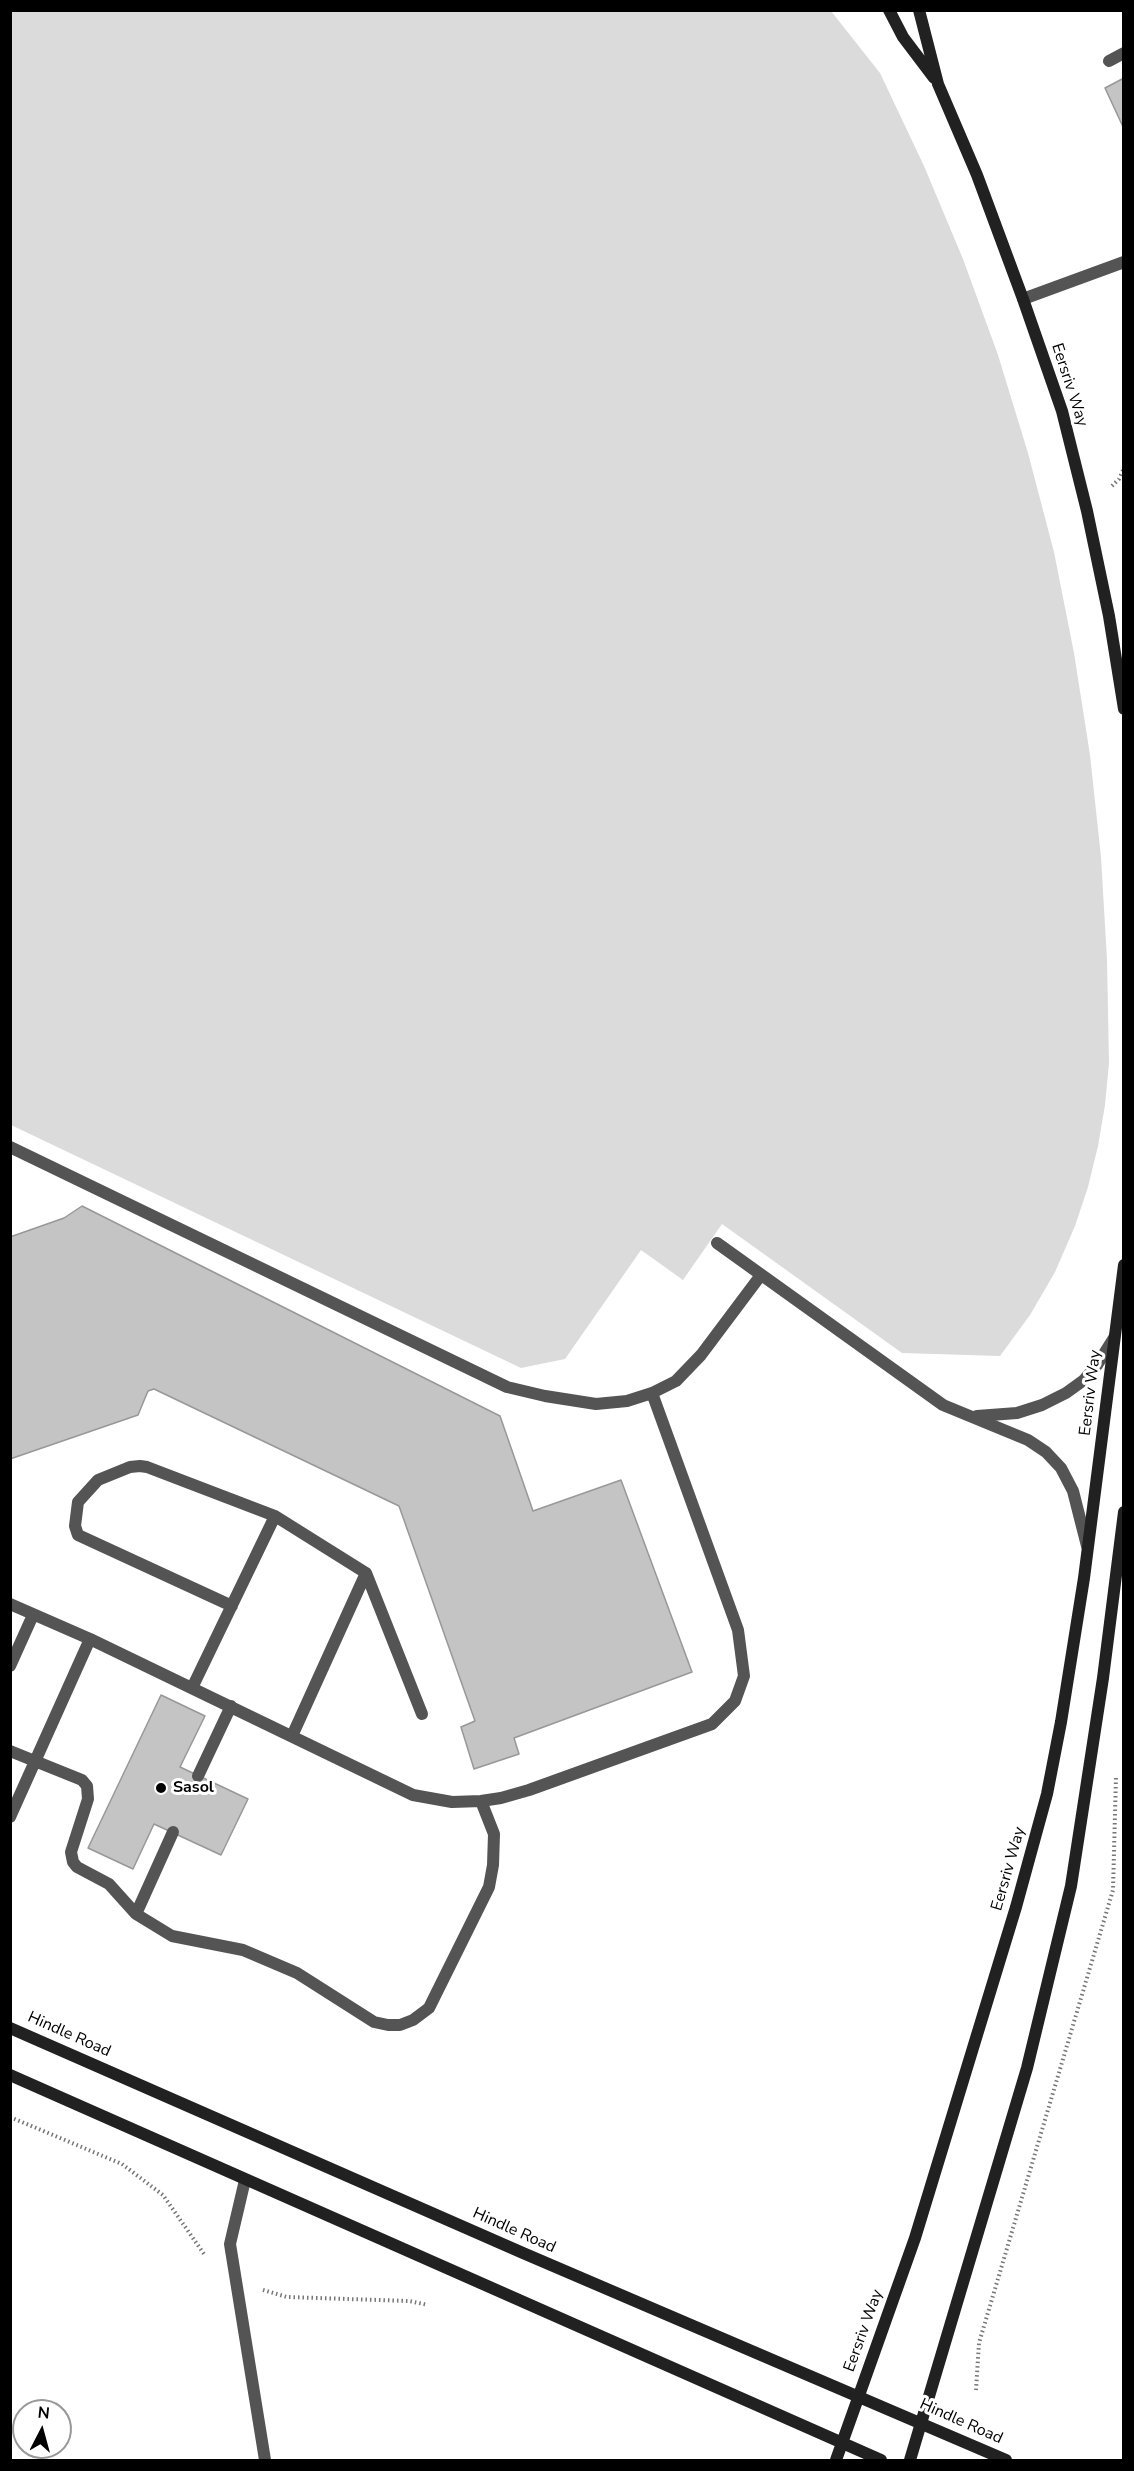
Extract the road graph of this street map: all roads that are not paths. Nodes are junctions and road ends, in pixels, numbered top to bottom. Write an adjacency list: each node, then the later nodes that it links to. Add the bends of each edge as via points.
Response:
1 (889, 10): 5 (main road, Eersriv Way, via 903,37)
2 (920, 11): 5 (main road, Eersriv Way)
3 (1124, 54): 4 (street)
4 (1109, 61)
5 (938, 84): 7 (main road, Eersriv Way)
6 (1124, 262): 7 (street)
7 (1023, 298): 8 (main road, Eersriv Way, via 1062,411 1087,511)
8 (1124, 709)
9 (10, 1147): 14 (street, via 507,1387 596,1404 627,1401)
10 (717, 1244): 12 (street)
11 (1124, 1265): 13 (main road, Eersriv Way)
12 (761, 1275): 14 (street, via 701,1355 676,1381); 15 (street, via 917,1388 943,1405)
13 (1114, 1338): 15 (street, via 1097,1365 1066,1394 1017,1413); 18 (main road, Eersriv Way)
14 (652, 1393): 32 (street, via 738,1630 744,1676 735,1701 712,1724 529,1790)
15 (972, 1416): 18 (street, via 1028,1440 1061,1468 1073,1491)
16 (1124, 1512): 40 (main road, via 1071,1886 1027,2068)
17 (275, 1516): 19 (street); 21 (street); 21 (street, via 140,1466 98,1480 78,1502 78,1535)
18 (1088, 1547): 39 (main road, Eersriv Way, via 1047,1794 915,2238)
19 (366, 1573): 27 (street); 28 (street)
20 (10, 1604): 22 (street)
21 (232, 1606): 25 (street)
22 (33, 1615): 23 (street); 24 (street)
23 (90, 1639): 25 (street); 30 (street)
24 (10, 1665)
25 (192, 1688): 26 (street)
26 (231, 1706): 28 (street); 31 (street)
27 (422, 1714)
28 (292, 1736): 32 (street, via 413,1794 452,1802)
29 (10, 1751): 30 (street)
30 (35, 1760): 33 (street); 35 (street, via 82,1780 87,1786 88,1799 71,1852 73,1862 77,1868 109,1884)
31 (198, 1776)
32 (481, 1801): 35 (street, via 495,1834 489,1887 429,2008 400,2025 374,2022 297,1973 243,1950 172,1936)
33 (10, 1817)
34 (173, 1832): 35 (street)
35 (136, 1914)
36 (10, 2028): 39 (main road, Hindle Road)
37 (10, 2075): 38 (main road)
38 (245, 2180): 41 (main road); 42 (street, via 230,2244)
39 (858, 2396): 40 (main road, Hindle Road); 41 (main road, Eersriv Way)
40 (921, 2423): 45 (main road); 46 (main road, Hindle Road)
41 (842, 2442): 43 (main road, Eersriv Way); 44 (main road)
42 (265, 2460)
43 (836, 2460)
44 (881, 2460)
45 (910, 2460)
46 (1006, 2460)

